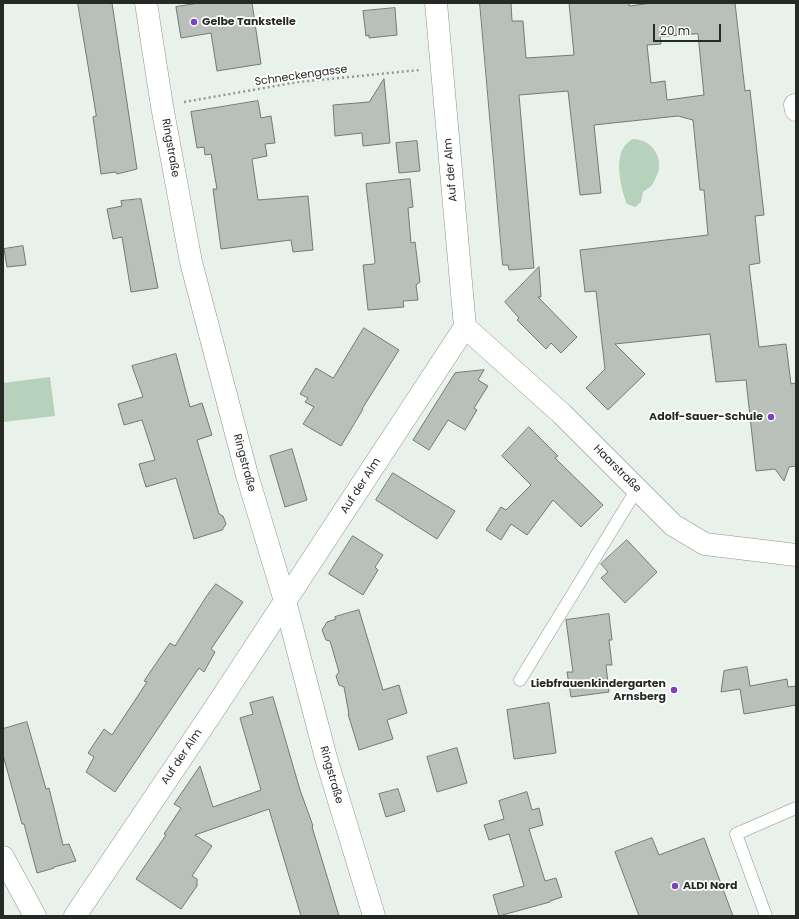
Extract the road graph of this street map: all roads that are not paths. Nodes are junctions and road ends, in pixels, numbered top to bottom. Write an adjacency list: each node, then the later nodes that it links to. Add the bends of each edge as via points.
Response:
1 (146, 3): 6 (street, Ringstraße, via 191,262 247,475)
2 (436, 3): 3 (street, Auf der Alm)
3 (465, 328): 4 (street, Haarstraße, via 562,414); 6 (street, Auf der Alm)
4 (637, 489): 5 (street, Haarstraße, via 673,525 705,544); 7 (lane)
5 (796, 555)
6 (285, 601): 11 (street, Auf der Alm); 12 (street, Ringstraße, via 326,758)
7 (520, 680)
8 (796, 808): 13 (lane, via 736,834)
9 (3, 857): 10 (street)
10 (35, 916)
11 (76, 916)
12 (374, 916)
13 (766, 916)

